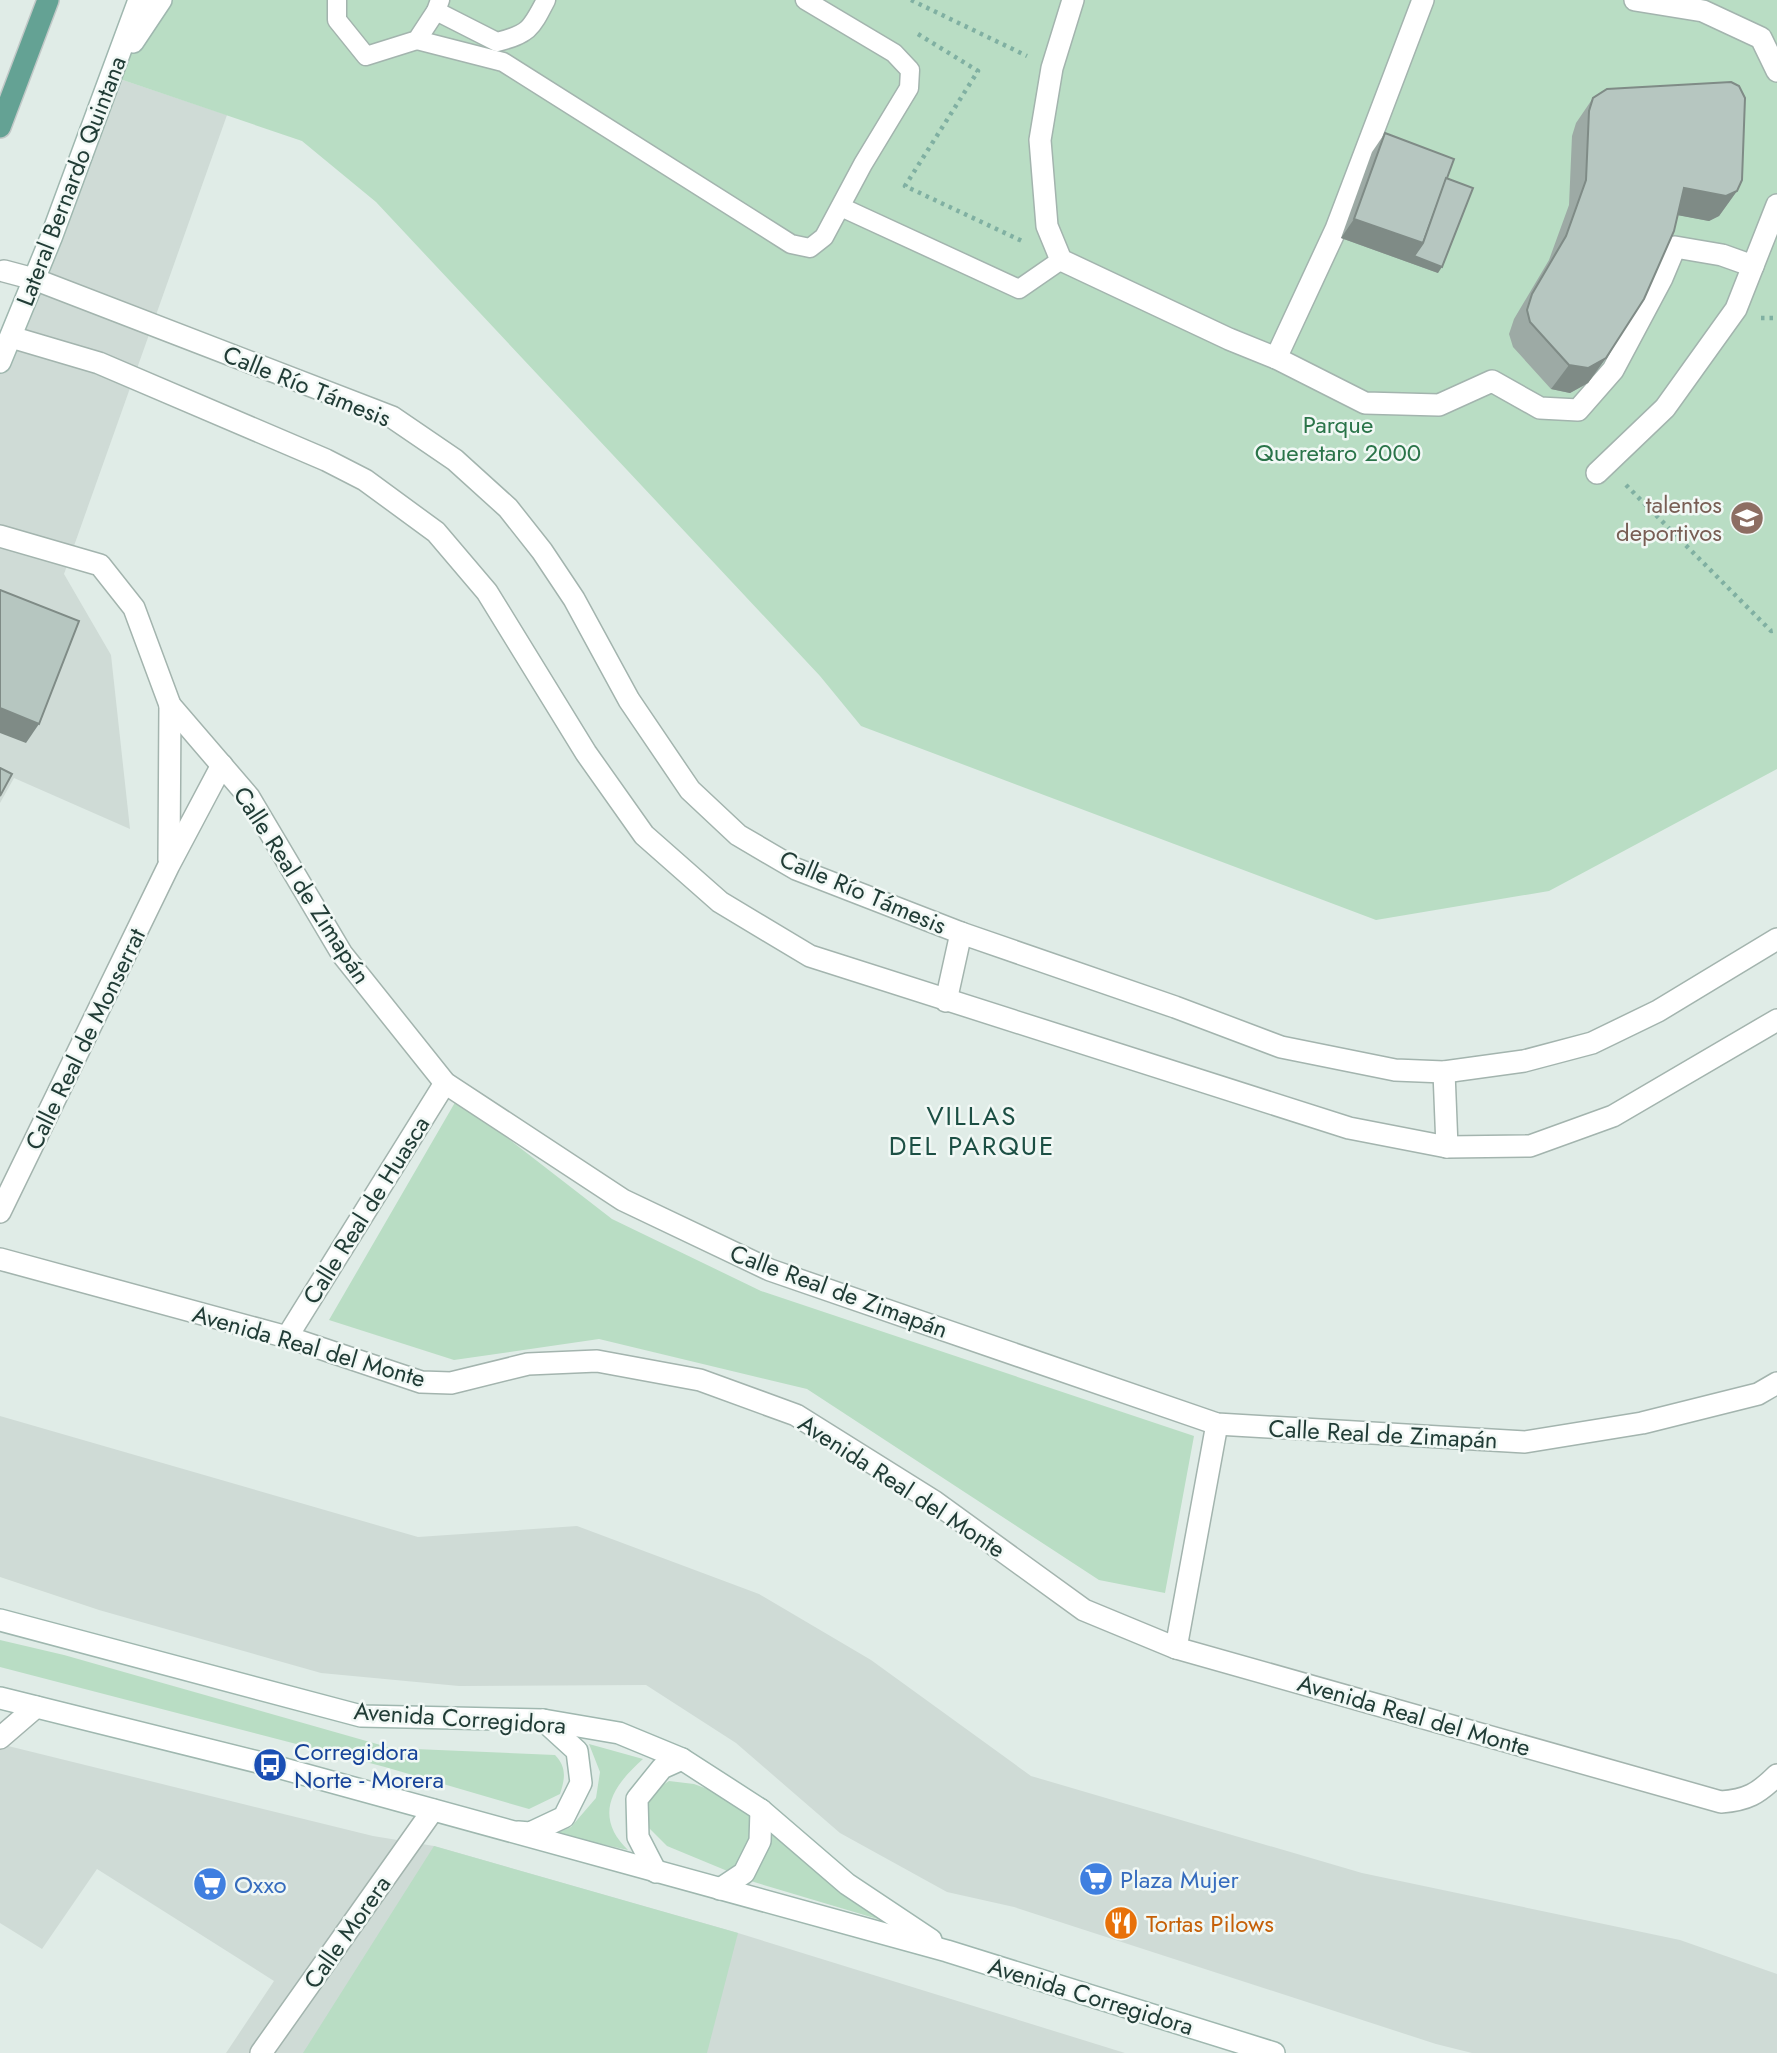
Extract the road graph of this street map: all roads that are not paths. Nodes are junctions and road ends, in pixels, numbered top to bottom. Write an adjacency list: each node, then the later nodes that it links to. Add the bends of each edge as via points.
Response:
1 (48, 0): 14 (main road)
2 (139, 0): 13 (street, Lateral Bernardo Quintana)
3 (161, 0): 13 (street)
4 (337, 0): 11 (lane, via 337,20 366,56)
5 (546, 0): 10 (lane, via 532,26 519,36 497,42)
6 (805, 0): 16 (lane, via 894,53 910,70 909,88)
7 (1073, 0): 17 (street, via 1052,68 1040,140 1046,226)
8 (1423, 0): 22 (street, via 1336,229)
9 (1635, 0): 12 (street, via 1703,11 1761,38)
10 (438, 6): 11 (lane)
11 (417, 40): 16 (lane, via 503,62 791,244 810,248 824,237)
12 (1777, 71)
13 (111, 76): 20 (street, Lateral Bernardo Quintana)
14 (0, 127)
15 (1777, 205): 18 (street)
16 (841, 207): 17 (lane, via 1020,289)
17 (1061, 260): 22 (street)
18 (1753, 267): 22 (street, via 1722,255 1675,247 1613,370 1578,410 1540,408 1492,381 1439,405 1364,403); 24 (street, via 1736,309 1665,408)
19 (5, 271): 20 (street, Calle Río Támesis)
20 (34, 279): 21 (street, Lateral Bernardo Quintana); 29 (street, Calle Río Támesis, via 392,417 455,460 508,508 542,551 629,700 690,790 738,835 796,869)
21 (11, 337): 23 (street, Lateral Bernardo Quintana); 31 (street, via 99,363 365,480 436,532 487,592 586,753 644,835 720,902 810,956)
22 (1276, 358)
23 (0, 362)
24 (1601, 469)
25 (0, 536): 26 (street, Calle Real de Zimapán, via 100,565 134,608)
26 (170, 705): 27 (street, Calle Real de Zimapán); 28 (street, Calle Real de Monserrat)
27 (222, 765): 28 (street, Calle Real de Monserrat); 34 (street, Calle Real de Zimapán, via 249,797 342,954)
28 (169, 865): 36 (street, Calle Real de Monserrat)
29 (961, 933): 31 (street); 33 (street, Calle Río Támesis, via 1281,1047 1395,1070)
30 (1777, 939): 33 (street, Calle Río Támesis, via 1658,1011 1592,1043 1524,1061)
31 (946, 1001): 35 (street, via 1349,1128)
32 (1777, 1020): 35 (street, via 1613,1116 1530,1146)
33 (1444, 1072): 35 (street)
34 (445, 1083): 38 (street, Calle Real de Huasca); 40 (street, Calle Real de Zimapán, via 624,1200 770,1270)
35 (1447, 1147)
36 (0, 1212)
37 (0, 1259): 38 (street, Avenida Real del Monte)
38 (288, 1337): 42 (street, Avenida Real del Monte, via 421,1382 451,1383 528,1364 597,1361 700,1380 796,1415 935,1502 1084,1610)
39 (1777, 1383): 40 (street, Calle Real de Zimapán, via 1758,1394 1642,1423 1525,1442)
40 (1217, 1424): 42 (street)
41 (0, 1620): 45 (street, Avenida Corregidora, via 361,1716)
42 (1176, 1648): 48 (street, Avenida Real del Monte, via 1721,1802 1761,1792)
43 (0, 1698): 44 (street, Avenida Corregidora)
44 (36, 1707): 46 (street); 49 (street, Avenida Corregidora)
45 (543, 1720): 47 (street, Avenida Corregidora, via 619,1733); 51 (street, via 577,1751 581,1783 564,1817 530,1833)
46 (0, 1738)
47 (682, 1759): 50 (street, Avenida Corregidora); 52 (street, via 662,1768 637,1799 638,1837)
48 (1777, 1775)
49 (433, 1810): 51 (street, Avenida Corregidora); 55 (street, Calle Morera)
50 (761, 1810): 53 (street, via 760,1840 744,1872); 54 (street, Avenida Corregidora, via 847,1884)
51 (510, 1832): 52 (street, Avenida Corregidora)
52 (656, 1872): 53 (street, Avenida Corregidora)
53 (720, 1889): 54 (street, Avenida Corregidora)
54 (947, 1951): 56 (street, Avenida Corregidora)
55 (261, 2053)
56 (1274, 2053)

